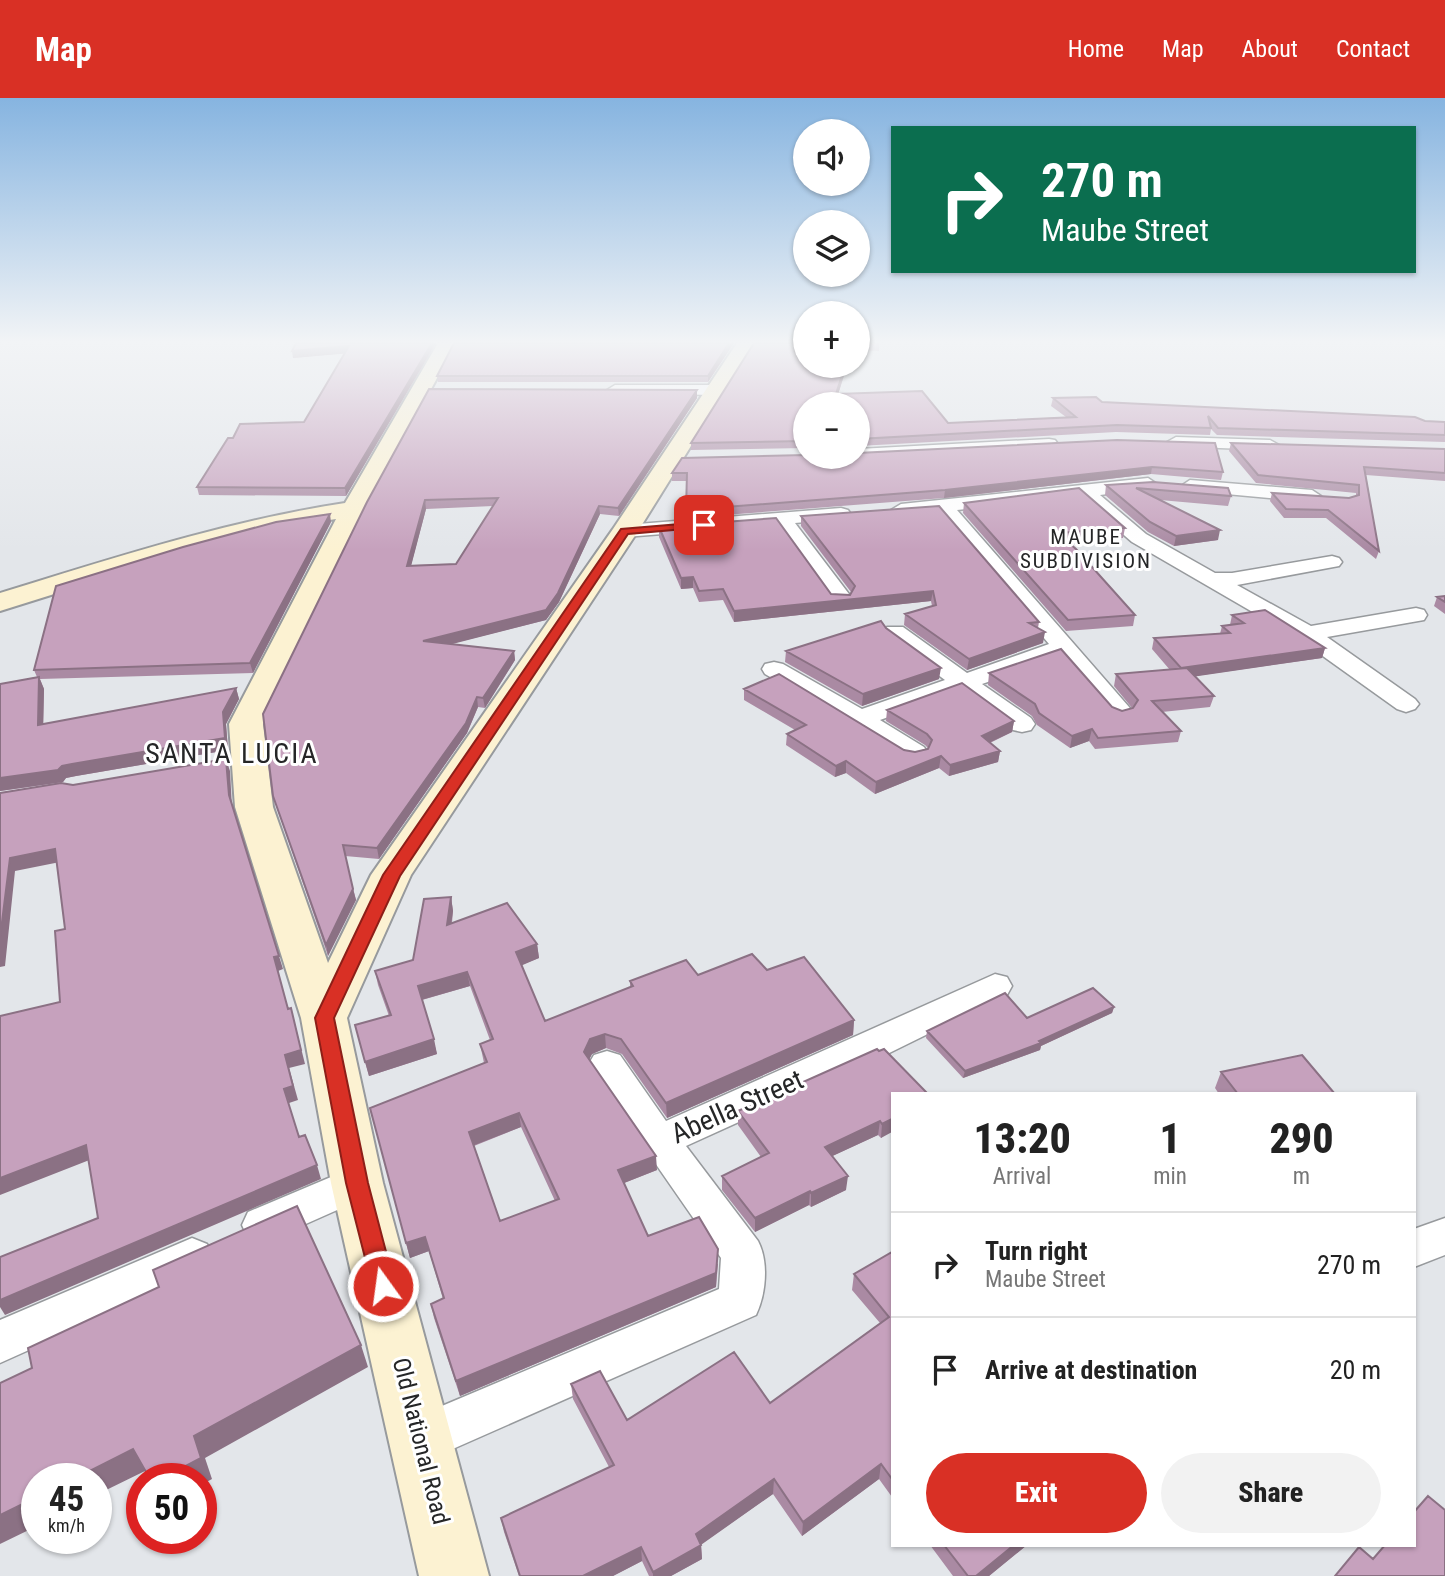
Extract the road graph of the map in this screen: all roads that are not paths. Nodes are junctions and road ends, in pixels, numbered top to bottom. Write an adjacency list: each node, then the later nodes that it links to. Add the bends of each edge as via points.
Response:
1 (415, 412): 10 (street, Old National Road)
2 (704, 412): 12 (street, via 686,458)
3 (1157, 442): 5 (street)
4 (1062, 443): 6 (street)
5 (1294, 445)
6 (870, 453)
7 (1082, 489): 8 (street, via 1171,485); 9 (street); 14 (street, via 1139,538)
8 (1334, 498)
9 (944, 507): 11 (street); 20 (street)
10 (354, 509): 16 (street, via 276,521 188,543); 29 (street, Old National Road, via 246,724 236,759)
11 (782, 519): 12 (street); 15 (street)
12 (625, 531): 29 (street, via 391,875)
13 (1332, 562): 14 (street)
14 (1210, 579): 19 (street)
15 (841, 598)
16 (0, 602)
17 (1416, 615): 19 (street)
18 (895, 632): 22 (street)
19 (1307, 634): 23 (street)
20 (1064, 647): 22 (street); 24 (street)
21 (774, 669): 25 (street)
22 (964, 681): 25 (street); 26 (street)
23 (1406, 704)
24 (1121, 712)
25 (860, 718): 27 (street)
26 (1022, 724)
27 (914, 753)
28 (995, 986): 31 (street, Abella Street)
29 (324, 1018): 32 (street, Old National Road)
30 (607, 1065): 31 (street)
31 (659, 1142): 36 (street, Abella Street, via 743,1254 740,1301)
32 (357, 1183): 35 (street); 36 (street, Old National Road)
33 (1445, 1236): 34 (street)
34 (1416, 1247)
35 (0, 1342)
36 (421, 1439): 37 (street, Old National Road)
37 (454, 1576)

